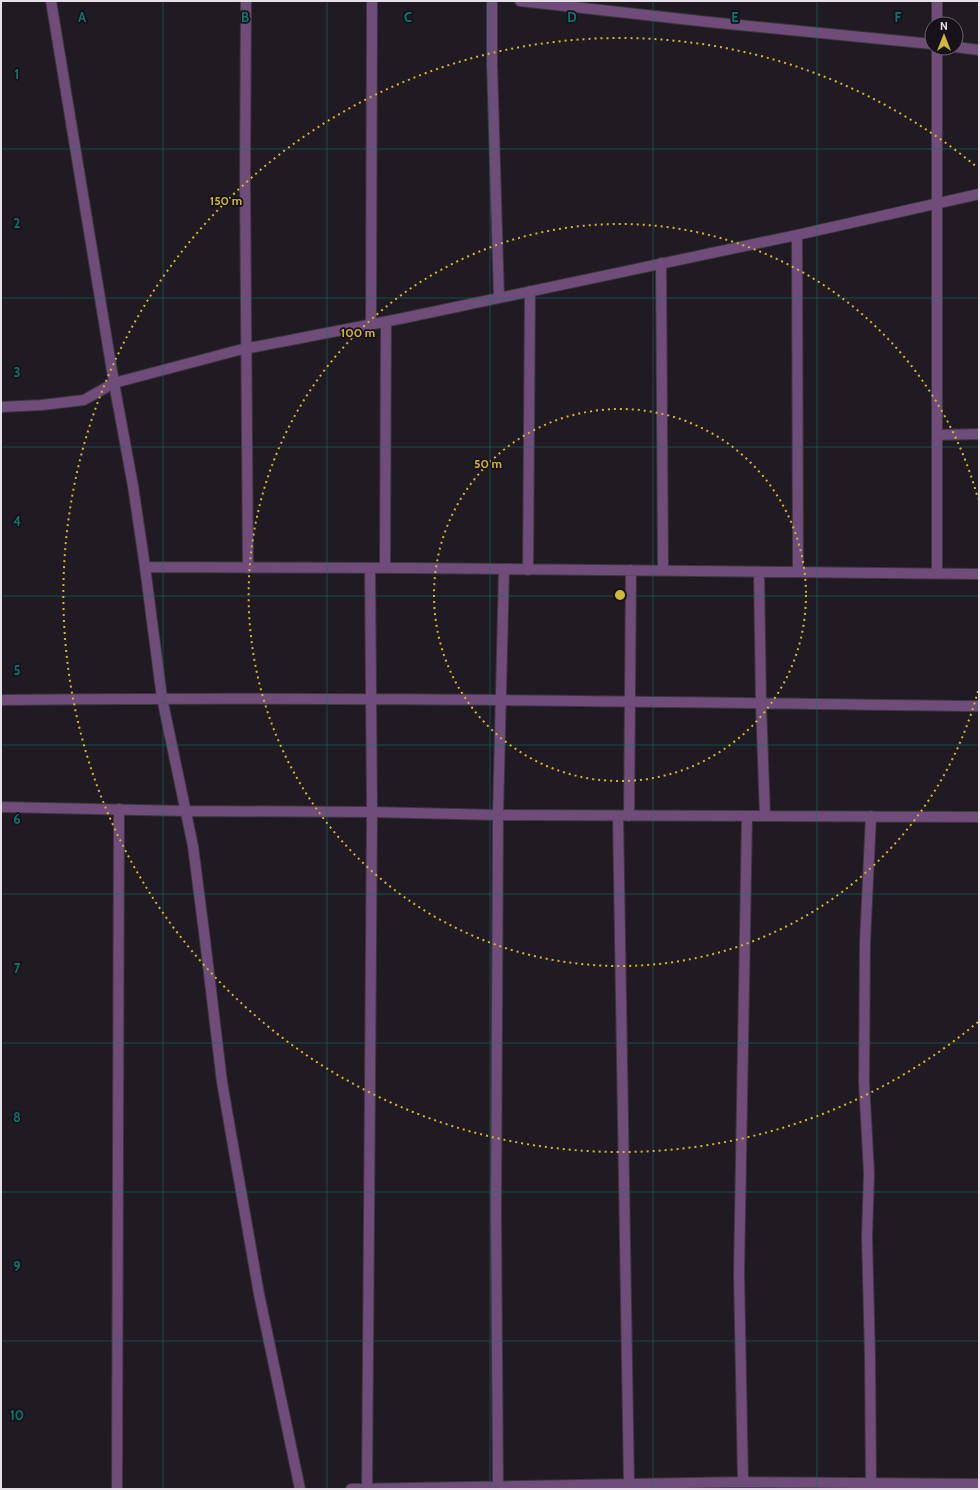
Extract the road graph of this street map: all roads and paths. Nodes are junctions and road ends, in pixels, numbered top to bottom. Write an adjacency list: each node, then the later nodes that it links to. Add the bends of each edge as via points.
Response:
1 (51, 1): 21 (street)
2 (246, 1): 20 (street)
3 (372, 1): 19 (street)
4 (492, 1): 17 (street)
5 (520, 1): 8 (street)
6 (937, 1): 7 (street)
7 (937, 16)
8 (924, 43)
9 (964, 48): 10 (street)
10 (979, 50)
11 (937, 56): 13 (street)
12 (979, 194): 13 (street)
13 (937, 204): 14 (street); 24 (street)
14 (797, 235): 15 (street); 34 (street)
15 (661, 263): 16 (street); 32 (street)
16 (530, 291): 17 (street); 30 (street)
17 (499, 298): 18 (street)
18 (386, 322): 19 (street); 28 (street)
19 (371, 325): 20 (street)
20 (247, 348): 21 (street); 26 (street)
21 (114, 383): 22 (street, via 84,400); 25 (street)
22 (1, 407)
23 (979, 434): 24 (street)
24 (937, 435): 35 (street)
25 (145, 568): 26 (street); 37 (street)
26 (248, 568): 27 (street)
27 (370, 568): 28 (street); 39 (street)
28 (385, 568): 29 (street)
29 (504, 569): 30 (street); 40 (street)
30 (528, 570): 31 (street)
31 (632, 570): 32 (street); 41 (street)
32 (663, 571): 33 (street)
33 (759, 572): 34 (street); 42 (street)
34 (798, 572): 35 (street)
35 (937, 573): 36 (street)
36 (979, 574)
37 (162, 698): 38 (street); 39 (street); 46 (street)
38 (1, 700)
39 (371, 700): 40 (street); 47 (street)
40 (501, 700): 41 (street); 48 (street)
41 (630, 701): 42 (street); 50 (street)
42 (761, 703): 43 (street); 52 (street)
43 (979, 706)
44 (1, 807): 45 (street)
45 (119, 809): 46 (street); 60 (street)
46 (185, 811): 47 (street); 61 (street, via 206,940 222,1082 259,1294)
47 (372, 812): 48 (street); 63 (street)
48 (498, 815): 49 (street); 59 (street)
49 (618, 816): 50 (street); 57 (street)
50 (629, 816): 51 (street)
51 (747, 816): 52 (street); 55 (street, via 739,1273)
52 (765, 816): 53 (street)
53 (871, 816): 54 (street); 56 (street, via 865,942 864,1082 869,1173 867,1237)
54 (979, 817)
55 (743, 1482): 56 (street); 57 (street)
56 (871, 1483): 58 (street)
57 (629, 1484): 59 (street)
58 (979, 1484)
59 (498, 1487): 63 (street)
60 (117, 1489)
61 (300, 1489)
62 (351, 1489): 63 (street)
63 (367, 1489)

